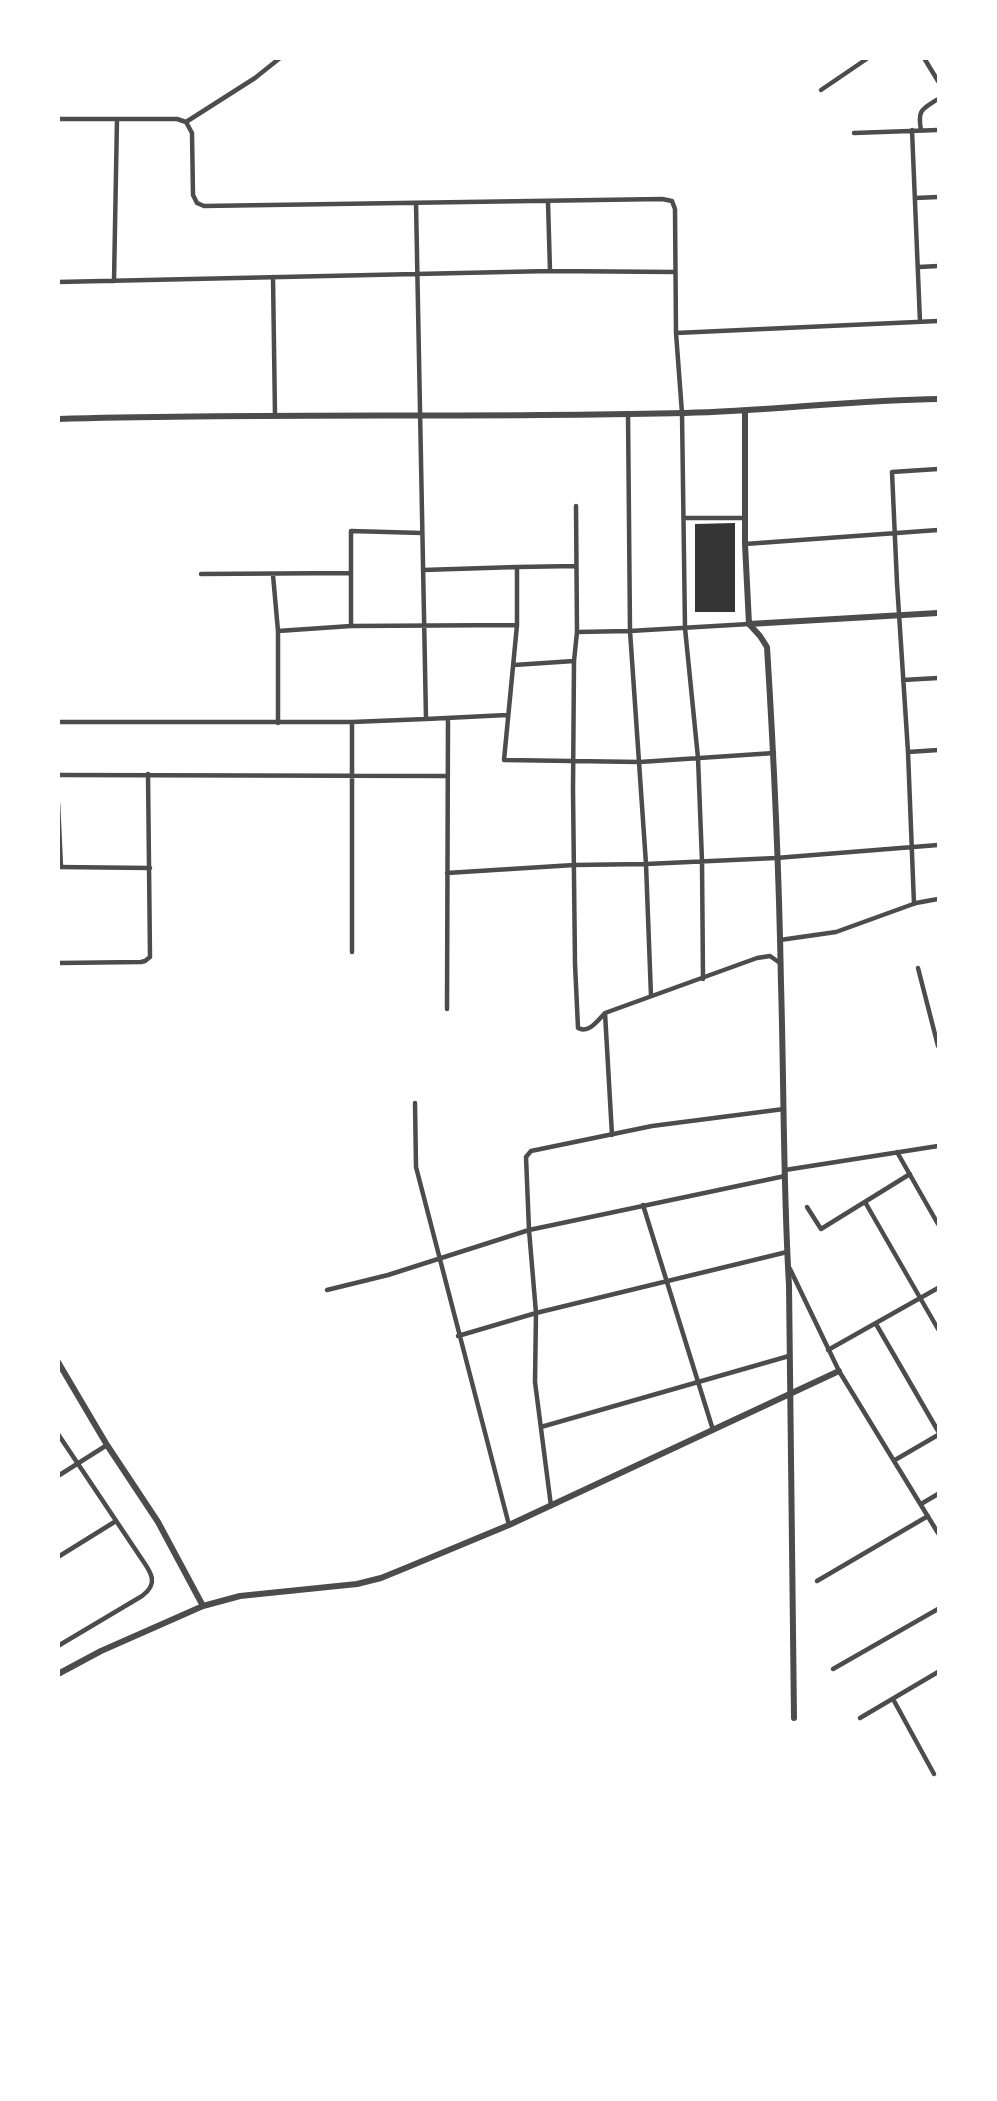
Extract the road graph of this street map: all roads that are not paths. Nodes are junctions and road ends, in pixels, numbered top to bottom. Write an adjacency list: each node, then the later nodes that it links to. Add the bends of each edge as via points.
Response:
1 (280, 58): 9 (street)
2 (924, 58): 4 (street)
3 (865, 59): 5 (street)
4 (939, 81)
5 (821, 90)
6 (939, 99): 11 (street, via 920,112)
7 (58, 119): 8 (street)
8 (117, 119): 9 (street); 24 (street)
9 (186, 122): 17 (street, via 192,133 193,195 199,205)
10 (912, 130): 11 (street); 13 (street); 15 (street)
11 (921, 130): 12 (street)
12 (939, 130)
13 (854, 133)
14 (939, 197): 15 (street)
15 (915, 198): 19 (street)
16 (548, 202): 17 (street); 20 (street); 21 (street, via 670,200 675,209)
17 (416, 203): 22 (street)
18 (939, 266): 19 (street)
19 (919, 267): 27 (street)
20 (550, 271): 21 (street); 22 (street)
21 (674, 272): 28 (street)
22 (418, 274): 23 (street); 34 (street)
23 (273, 277): 24 (street); 33 (street)
24 (114, 281): 25 (street)
25 (58, 282)
26 (939, 321): 27 (street)
27 (920, 322): 28 (street)
28 (676, 333): 32 (street)
29 (939, 399): 30 (street)
30 (745, 411): 32 (street); 39 (street)
31 (628, 413): 32 (street); 34 (street); 58 (street)
32 (682, 413): 38 (street)
33 (275, 415): 34 (street); 35 (street)
34 (420, 415): 41 (street)
35 (58, 419)
36 (939, 469): 42 (street, via 891,472)
37 (576, 506): 44 (street)
38 (685, 518): 39 (street); 56 (street)
39 (745, 518): 43 (street)
40 (939, 530): 42 (street)
41 (422, 533): 46 (street); 47 (street, via 351,531)
42 (894, 534): 43 (street); 51 (street)
43 (745, 544): 52 (street)
44 (576, 566): 45 (street); 59 (street)
45 (517, 567): 46 (street); 53 (street)
46 (423, 570): 55 (street)
47 (351, 573): 49 (street); 54 (street)
48 (201, 574): 49 (street)
49 (273, 575): 57 (street)
50 (939, 613): 51 (street)
51 (899, 616): 52 (street); 63 (street)
52 (750, 624): 56 (street); 72 (street, via 767,647)
53 (517, 625): 55 (street); 61 (street)
54 (351, 626): 55 (street); 57 (street)
55 (423, 626): 66 (street)
56 (685, 628): 58 (street); 73 (street)
57 (278, 631): 69 (street)
58 (630, 631): 59 (street); 75 (street)
59 (577, 632): 60 (street)
60 (574, 661): 61 (street); 74 (street)
61 (514, 665): 64 (street)
62 (939, 678): 63 (street)
63 (903, 680): 71 (street)
64 (507, 715): 65 (street); 74 (street, via 504,760)
65 (448, 718): 66 (street); 79 (street)
66 (426, 719): 68 (street)
67 (58, 722): 69 (street)
68 (352, 722): 69 (street); 78 (street)
69 (278, 723)
70 (939, 750): 71 (street)
71 (908, 752): 82 (street)
72 (774, 753): 73 (street); 83 (street)
73 (698, 758): 75 (street); 84 (street)
74 (574, 762): 75 (street); 86 (street)
75 (640, 762): 85 (street)
76 (148, 774): 77 (street); 78 (street); 88 (street)
77 (58, 775)
78 (352, 775): 79 (street); 93 (street)
79 (447, 776): 89 (street)
80 (58, 803): 87 (street)
81 (939, 845): 82 (street)
82 (911, 847): 83 (street); 91 (street)
83 (776, 858): 84 (street); 92 (street)
84 (702, 861): 85 (street); 97 (street)
85 (646, 864): 86 (street); 98 (street)
86 (574, 865): 89 (street); 100 (street, via 578,1028 587,1030)
87 (60, 867): 88 (street)
88 (150, 868): 94 (street, via 148,960)
89 (447, 873): 99 (street)
90 (939, 899): 91 (street)
91 (914, 904): 92 (street, via 836,932)
92 (780, 940): 95 (street)
93 (352, 952)
94 (58, 963)
95 (780, 963): 97 (street, via 770,956 757,958); 104 (street)
96 (918, 968): 101 (street)
97 (703, 979): 98 (street)
98 (651, 996): 100 (street)
99 (447, 1009)
100 (605, 1013): 105 (street)
101 (937, 1032): 102 (street)
102 (939, 1046)
103 (416, 1103): 116 (street, via 416,1167)
104 (784, 1109): 105 (street); 108 (street)
105 (612, 1134): 114 (street, via 531,1151 526,1157)
106 (939, 1146): 107 (street)
107 (897, 1152): 108 (street); 109 (street)
108 (785, 1173): 111 (street); 115 (street)
109 (910, 1174): 110 (street); 113 (street)
110 (865, 1202): 112 (street, via 821,1229); 121 (street)
111 (643, 1205): 114 (street); 118 (street)
112 (807, 1207)
113 (939, 1224)
114 (529, 1230): 116 (street); 122 (street)
115 (787, 1252): 117 (street); 118 (street)
116 (439, 1259): 120 (street); 125 (street)
117 (788, 1266): 126 (street); 127 (street)
118 (667, 1280): 122 (street); 130 (street)
119 (939, 1288): 121 (street)
120 (327, 1290)
121 (921, 1298): 123 (street); 124 (street)
122 (536, 1313): 125 (street); 132 (street, via 535,1382)
123 (876, 1324): 126 (street); 134 (street)
124 (939, 1329)
125 (458, 1336): 145 (street)
126 (828, 1350): 129 (street)
127 (789, 1356): 130 (street); 131 (street)
128 (58, 1362): 136 (street)
129 (839, 1371): 131 (street); 137 (street)
130 (697, 1382): 132 (street); 133 (street)
131 (790, 1393): 133 (street); 156 (street)
132 (541, 1427): 142 (street)
133 (713, 1430): 142 (street)
134 (939, 1433): 137 (street)
135 (58, 1434): 138 (street)
136 (107, 1445): 138 (street); 149 (street, via 158,1522)
137 (895, 1460): 141 (street)
138 (78, 1464): 139 (street); 144 (street)
139 (58, 1476)
140 (939, 1494): 141 (street)
141 (921, 1504): 143 (street)
142 (551, 1506): 145 (street)
143 (928, 1516): 146 (street); 148 (street)
144 (116, 1521): 147 (street); 151 (street, via 151,1574 151,1588)
145 (509, 1525): 149 (street, via 381,1578 240,1596)
146 (939, 1533)
147 (58, 1557)
148 (818, 1581)
149 (203, 1606): 154 (street)
150 (939, 1609): 152 (street)
151 (58, 1646)
152 (833, 1669)
153 (939, 1672): 155 (street)
154 (58, 1674)
155 (892, 1699): 157 (street); 158 (street)
156 (795, 1718)
157 (860, 1718)
158 (934, 1774)

